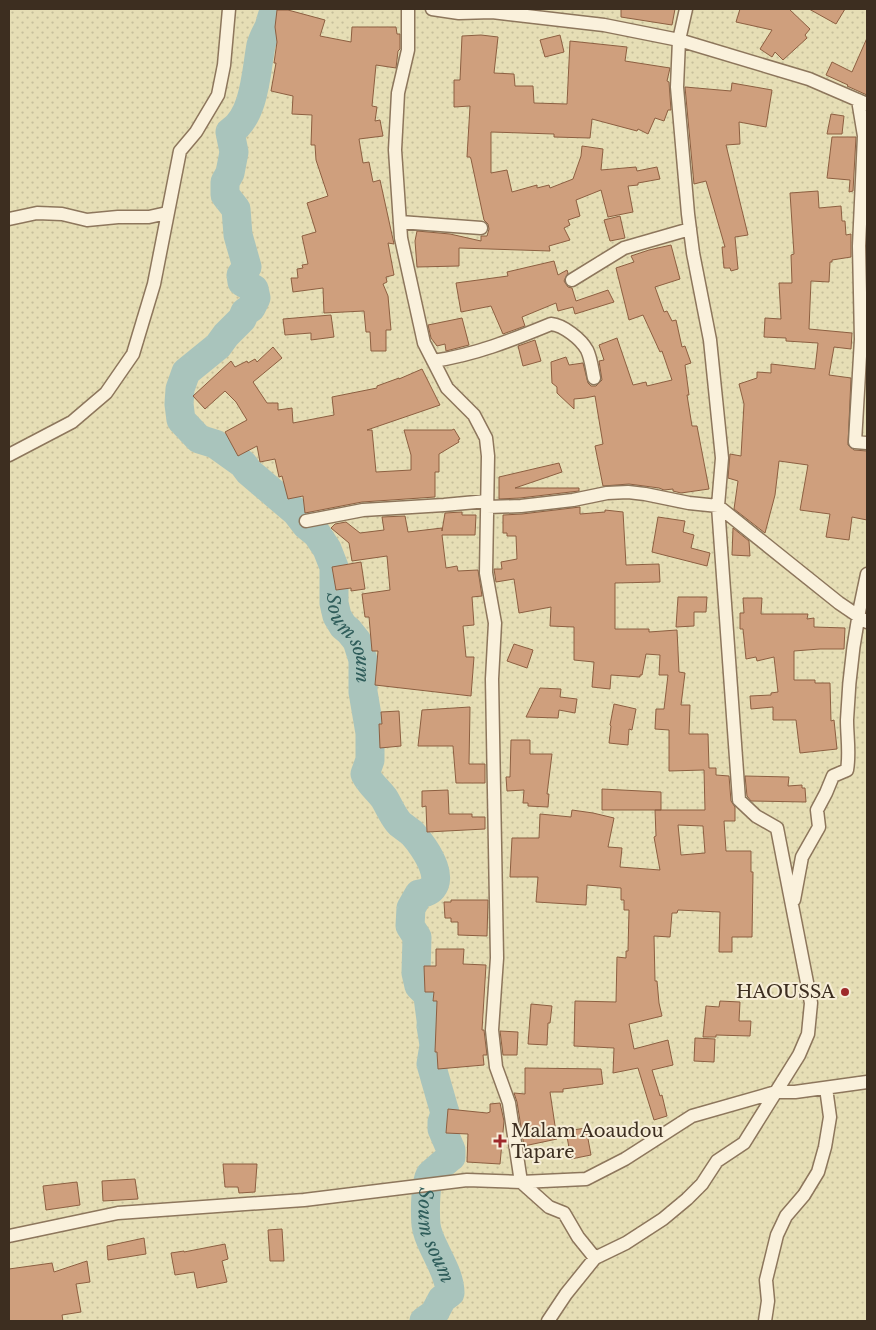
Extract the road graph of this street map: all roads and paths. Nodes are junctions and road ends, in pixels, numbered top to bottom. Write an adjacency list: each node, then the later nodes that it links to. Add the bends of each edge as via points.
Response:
1 (229, 9): 7 (street, via 218,95 196,132 180,151)
2 (408, 9): 9 (street, via 408,50 398,93 395,150)
3 (432, 9): 5 (street, via 459,13 492,12 594,24)
4 (686, 9): 5 (street)
5 (678, 40): 6 (street, via 809,79); 11 (street, via 677,87)
6 (863, 102): 15 (street, via 859,246 861,339 855,442)
7 (167, 213): 8 (street, via 87,220 37,213); 16 (street, via 154,284 133,354 106,393 72,422)
8 (9, 219)
9 (400, 222): 10 (street); 13 (street, via 424,344)
10 (481, 228)
11 (690, 229): 12 (street, via 624,248); 18 (street, via 710,340 722,458)
12 (572, 280)
13 (433, 361): 14 (street, via 458,358 558,324 587,350); 17 (street, via 448,388 474,415 486,438)
14 (594, 378)
15 (867, 443)
16 (9, 455)
17 (487, 504): 18 (street, via 521,506 628,492); 19 (street, via 363,510); 26 (street, via 486,573 495,623 492,679 498,958 492,1030 496,1067 509,1103)
18 (718, 506): 21 (street); 22 (street, via 739,800 756,816 778,828)
19 (306, 521)
20 (867, 574): 21 (street)
21 (863, 619): 22 (street, via 851,666 847,770 833,776 817,810 819,827 802,858)
22 (792, 908): 25 (street, via 811,1003 808,1034)
23 (867, 1082): 24 (street)
24 (826, 1088): 25 (street); 30 (street, via 830,1117 825,1147 818,1172 786,1216 777,1235 766,1280 768,1301)
25 (776, 1092): 26 (street, via 692,1116 625,1159 586,1178); 28 (street, via 744,1143 717,1161 687,1199 626,1243)
26 (521, 1182): 27 (street, via 467,1180 304,1200 118,1213); 28 (street, via 548,1207 564,1213)
27 (9, 1236)
28 (595, 1258): 29 (street)
29 (548, 1321)
30 (765, 1321)

